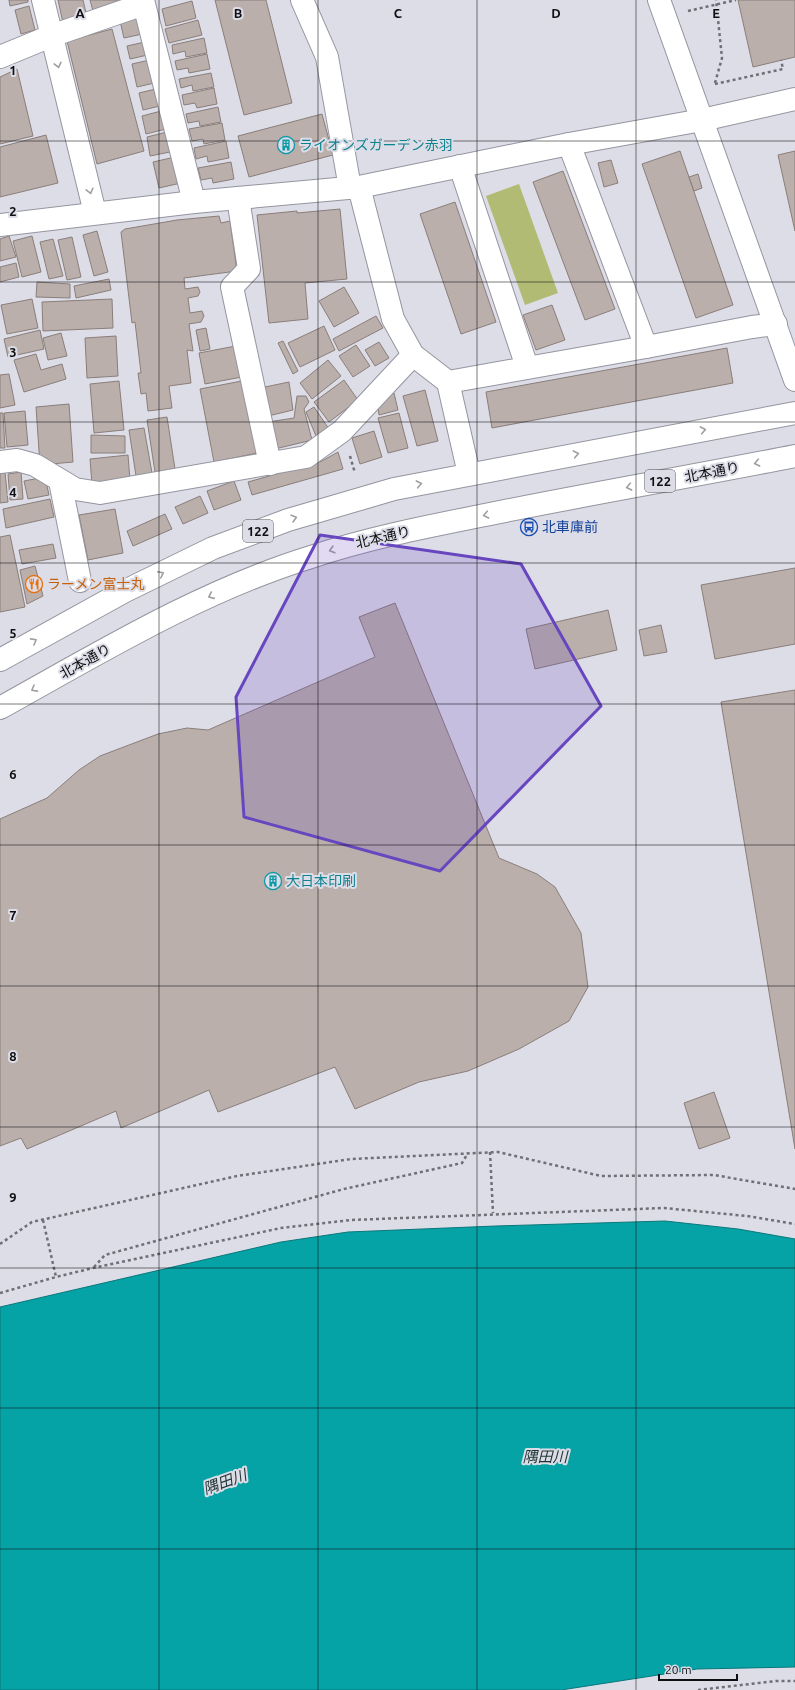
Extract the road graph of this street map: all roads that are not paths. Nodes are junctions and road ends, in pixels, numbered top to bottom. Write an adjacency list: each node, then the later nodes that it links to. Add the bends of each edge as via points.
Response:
1 (43, 0): 4 (main road)
2 (302, 0): 10 (main road, via 328,57)
3 (659, 0): 7 (main road)
4 (51, 36): 5 (main road); 12 (main road, via 144,4); 13 (main road, one-way to 13)
5 (0, 57)
6 (795, 99): 7 (main road)
7 (702, 120): 8 (main road); 15 (main road)
8 (569, 144): 9 (main road); 16 (main road)
9 (460, 166): 10 (main road); 18 (main road)
10 (354, 187): 11 (main road); 17 (main road, via 393,320)
11 (238, 198): 12 (main road); 24 (main road, via 249,269 232,287)
12 (194, 202): 13 (main road)
13 (95, 213): 14 (main road)
14 (0, 225)
15 (776, 324): 16 (main road); 19 (main road)
16 (646, 348): 18 (main road)
17 (413, 355): 20 (main road); 24 (main road, via 342,431 306,457)
18 (527, 367): 20 (main road)
19 (795, 380)
20 (448, 382): 25 (main road)
21 (795, 413): 25 (main road, 122, one-way to 21)
22 (795, 456): 29 (main road, 北本通り / 122, one-way to 29, via 446,523 366,540 310,557 258,576 142,629)
23 (0, 462): 26 (main road, via 17,460 35,465)
24 (270, 464): 26 (main road, via 100,493 75,489)
25 (469, 474): 28 (main road, 122, one-way to 25, via 126,591 213,548 288,520 394,489)
26 (60, 481): 27 (main road)
27 (80, 581)
28 (0, 660)
29 (0, 708)

